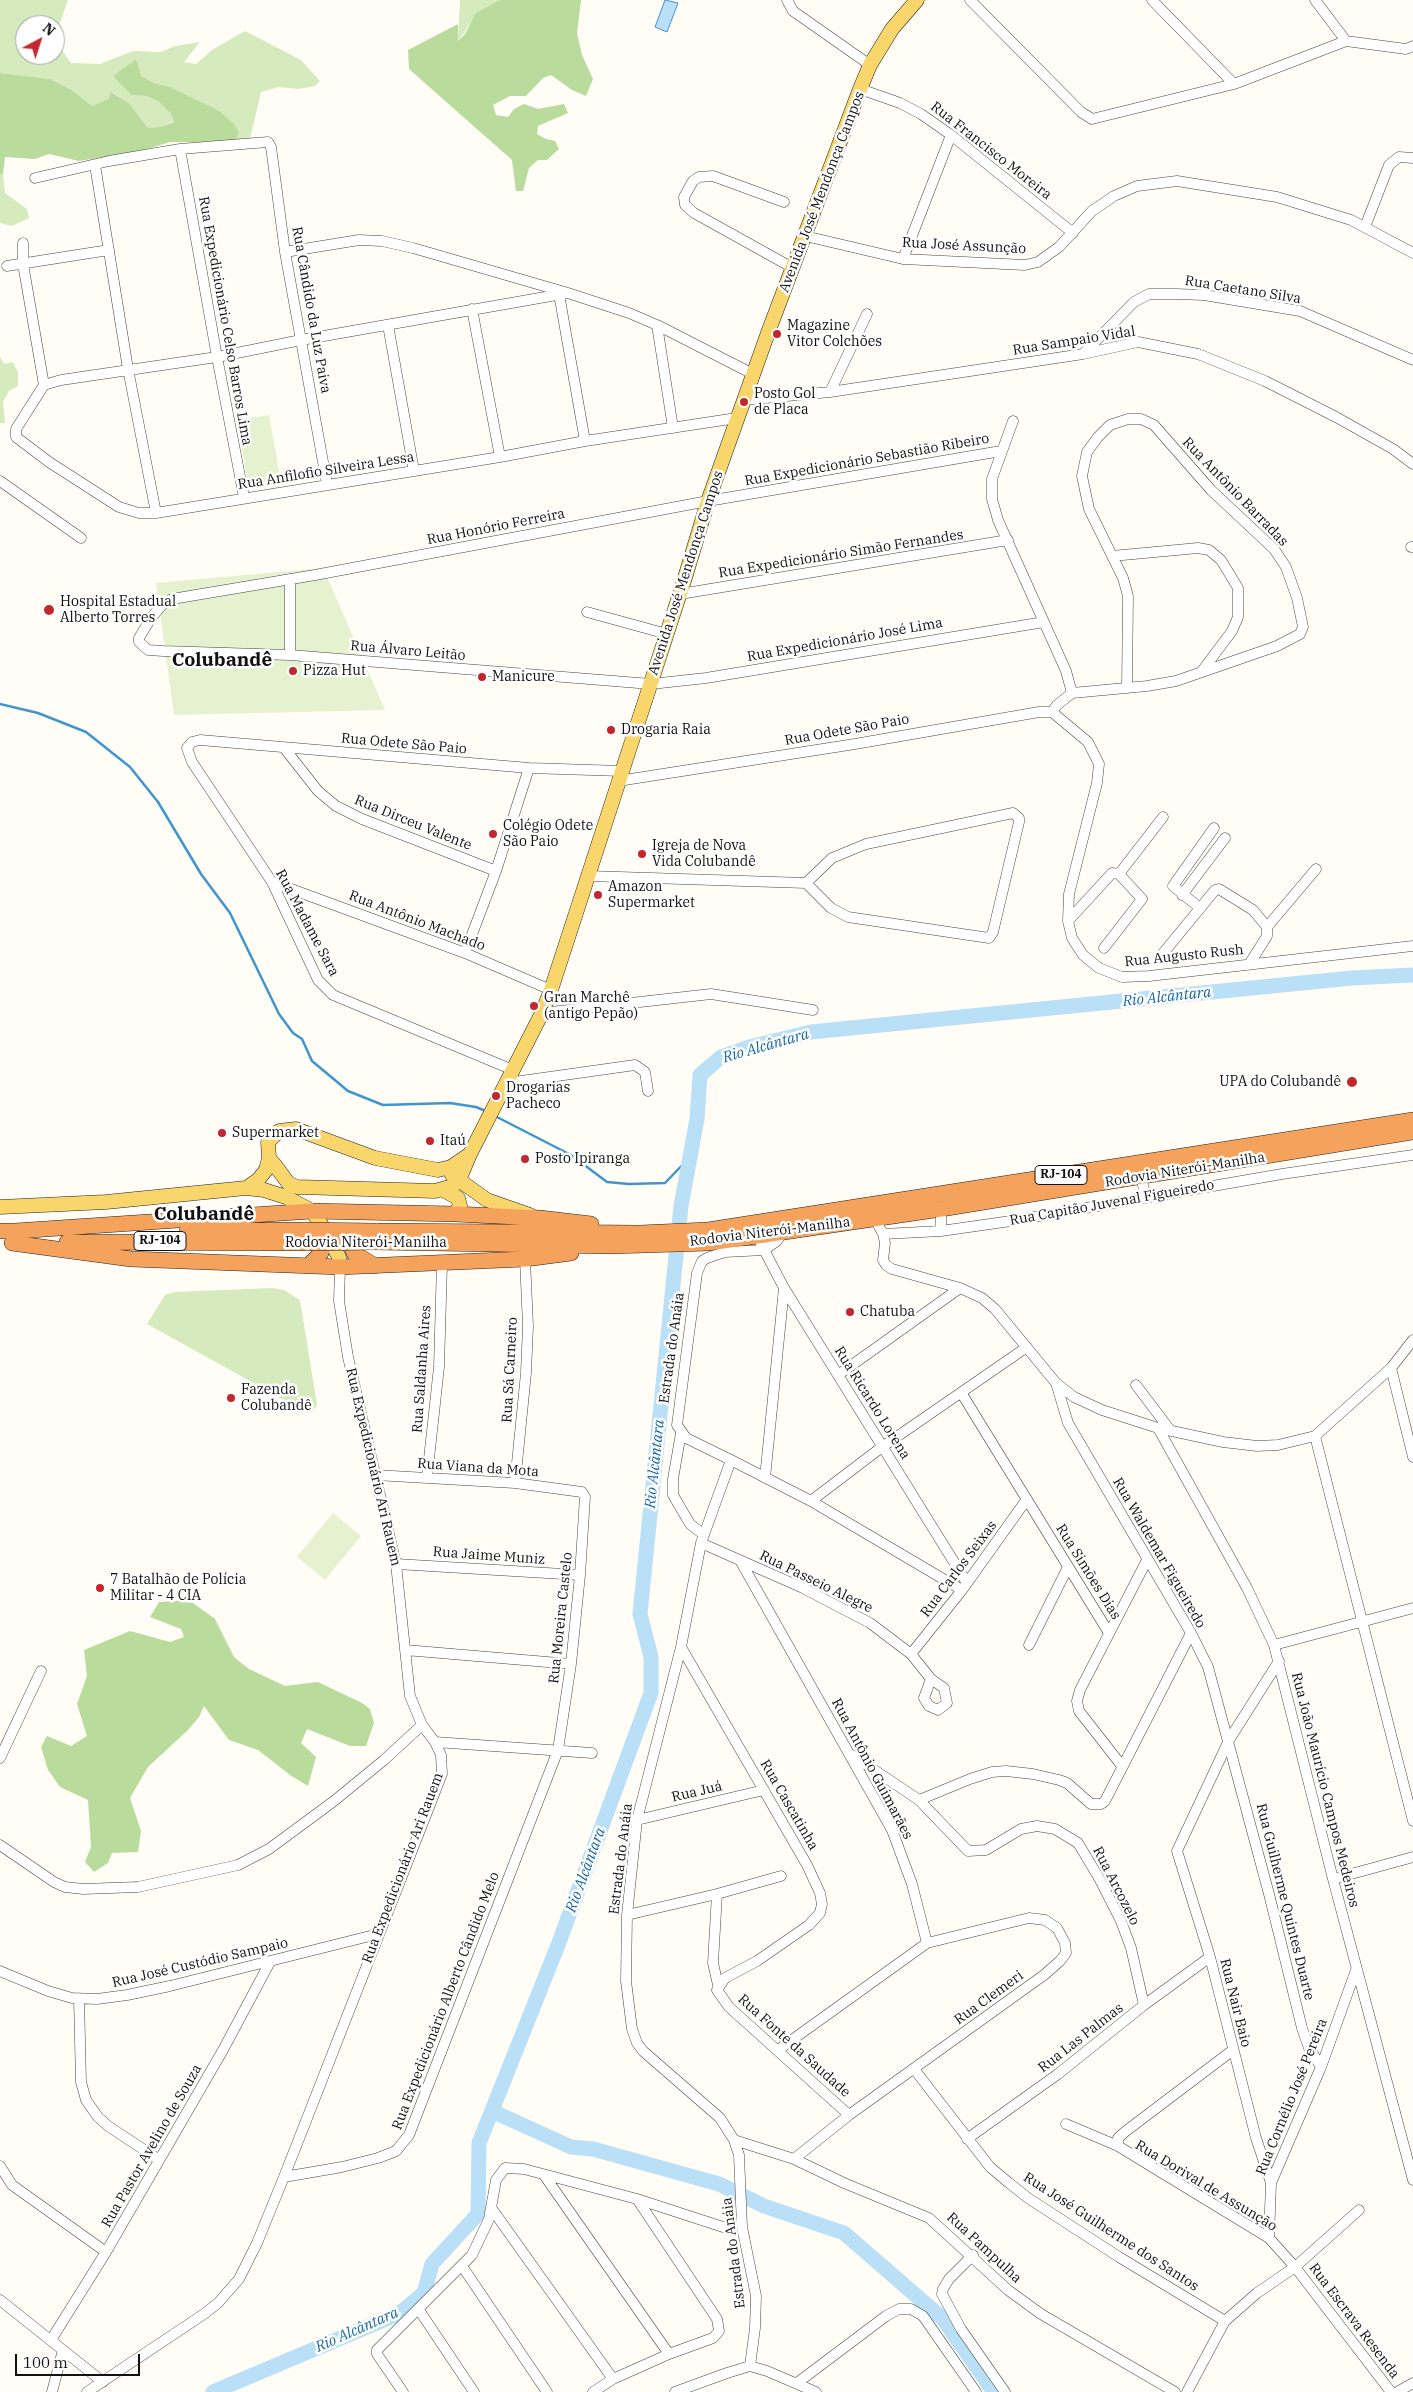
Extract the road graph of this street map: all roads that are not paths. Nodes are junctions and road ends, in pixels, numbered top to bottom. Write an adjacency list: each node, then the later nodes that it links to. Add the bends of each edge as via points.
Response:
1 (780, 0): 7 (street)
2 (788, 0): 7 (street)
3 (917, 0): 10 (main road, Avenida José Mendonça Campos, via 892,29)
4 (970, 0): 11 (street, via 1081,112 1092,118)
5 (1152, 0): 11 (street)
6 (1315, 0): 8 (street)
7 (793, 11): 10 (street)
8 (1346, 40): 9 (street); 11 (street)
9 (1411, 49)
10 (870, 65): 12 (main road, Avenida José Mendonça Campos)
11 (1234, 84)
12 (860, 89): 13 (street, Rua Francisco Moreira, via 900,103); 21 (main road, Avenida José Mendonça Campos)
13 (951, 135): 20 (street, Rua Francisco Moreira); 26 (street)
14 (180, 149): 16 (street); 24 (street, Rua Cândido da Luz Paiva, via 268,142); 37 (street, Rua Expedicionário Celso Barros Lima)
15 (1413, 158): 19 (street, via 1399,157 1389,165)
16 (94, 165): 17 (street); 23 (street)
17 (35, 178)
18 (784, 202): 29 (street, via 713,176 699,176 684,197 685,205 694,212)
19 (1365, 227): 20 (street, Rua José Assunção, via 1277,197 1177,181 1138,186 1114,196 1092,211); 25 (street, Rua José Assunção)
20 (1073, 233): 26 (street, Rua José Assunção, via 1048,256 1025,265)
21 (805, 236): 26 (street, Rua José Assunção); 29 (main road, Avenida José Mendonça Campos)
22 (23, 243): 27 (street)
23 (109, 250): 27 (street); 39 (street)
24 (285, 252): 30 (street, via 359,240 382,241); 35 (street, Rua Cândido da Luz Paiva)
25 (1413, 253)
26 (903, 259)
27 (23, 264): 28 (street); 41 (street)
28 (8, 266)
29 (793, 268): 40 (main road, Avenida José Mendonça Campos)
30 (564, 294): 31 (street); 34 (street); 47 (street)
31 (472, 309): 33 (street); 49 (street)
32 (867, 314): 42 (street)
33 (388, 325): 35 (street); 51 (street)
34 (657, 325): 40 (street); 46 (street)
35 (302, 340): 37 (street); 53 (street, Rua Cândido da Luz Paiva)
36 (1083, 354): 38 (street, Rua Caetano Silva, via 1134,302 1149,294 1176,294 1300,311); 42 (street, Rua Sampaio Vidal); 50 (street, Rua Sampaio Vidal, via 1138,342 1198,354 1265,381 1327,412)
37 (216, 357): 39 (street); 54 (street, Rua Expedicionário Celso Barros Lima)
38 (1413, 360)
39 (128, 369): 41 (street); 56 (street)
40 (754, 374): 43 (main road, Avenida José Mendonça Campos)
41 (44, 385): 56 (street, Rua Anfilofio Silveira Lessa, via 16,428 16,437 119,507 139,513)
42 (830, 392): 43 (street, Rua Sampaio Vidal)
43 (743, 400): 44 (main road, Avenida José Mendonça Campos)
44 (737, 418): 46 (street, Rua Anfilofio Silveira Lessa); 55 (main road, Avenida José Mendonça Campos)
45 (1013, 420): 48 (street)
46 (673, 428): 47 (street, Rua Anfilofio Silveira Lessa)
47 (585, 441): 49 (street, Rua Anfilofio Silveira Lessa)
48 (1001, 452): 55 (street, Rua Expedicionário Sebastião Ribeiro); 58 (street, via 992,479 992,499)
49 (500, 457): 51 (street, Rua Anfilofio Silveira Lessa)
50 (1413, 464)
51 (414, 471): 53 (street, Rua Anfilofio Silveira Lessa)
52 (0, 481): 57 (street)
53 (327, 484): 54 (street, Rua Anfilofio Silveira Lessa)
54 (244, 498): 56 (street, Rua Anfilofio Silveira Lessa)
55 (708, 501): 60 (street, Rua Honório Ferreira); 61 (main road, Avenida José Mendonça Campos)
56 (156, 513)
57 (81, 538)
58 (1008, 540): 61 (street, Rua Expedicionário Simão Fernandes); 63 (street)
59 (1112, 556): 67 (street, via 1198,548 1209,550 1221,560 1238,588 1238,617 1232,631); 67 (street, Rua Antônio Barradas, via 1089,508 1082,476 1087,452 1110,425 1141,419 1154,425 1211,490 1274,549 1286,567 1302,618 1303,628 1293,639); 69 (street, Rua Antônio Barradas, via 1128,596)
60 (290, 580): 65 (street, Rua Honório Ferreira, via 172,599 162,605 139,638 148,650); 66 (street)
61 (680, 594): 64 (main road, Avenida José Mendonça Campos)
62 (587, 612): 64 (street)
63 (1044, 622): 68 (street, Rua Expedicionário José Lima, via 706,678); 70 (street)
64 (667, 634): 68 (main road, Avenida José Mendonça Campos)
65 (163, 651): 66 (street, Rua Álvaro Leitão)
66 (290, 655): 68 (street, Rua Álvaro Leitão)
67 (1202, 671): 69 (street, Rua Antônio Barradas, via 1176,681)
68 (651, 684): 75 (main road, Avenida José Mendonça Campos)
69 (1127, 688): 70 (street, Rua Antônio Barradas)
70 (1072, 693): 71 (street)
71 (1052, 712): 75 (street, Rua Odete São Paio); 87 (street, Rua Augusto Rush, via 1088,742 1099,764 1069,894)
72 (187, 748): 73 (street, Rua Odete São Paio, via 200,740); 83 (street, Rua Madame Sara, via 192,762)
73 (285, 748): 74 (street, Rua Odete São Paio); 80 (street, Rua Dirceu Valente, via 318,791 336,806)
74 (529, 768): 75 (street, Rua Odete São Paio); 80 (street)
75 (620, 776): 82 (main road, Avenida José Mendonça Campos)
76 (1163, 817): 81 (street)
77 (1214, 828): 85 (street, via 1173,886)
78 (1225, 838): 85 (street)
79 (1316, 869): 88 (street)
80 (496, 871): 91 (street)
81 (1119, 874): 87 (street, via 1112,873); 90 (street, via 1142,899)
82 (588, 876): 84 (street); 94 (main road, Avenida José Mendonça Campos)
83 (272, 882): 91 (street, Rua Antônio Machado); 97 (street, Rua Madame Sara, via 318,980 334,996)
84 (806, 883): 84 (street, via 835,856 866,844 1006,814 1017,815 1019,822 989,938 848,917 831,908)
85 (1182, 895): 86 (street)
86 (1200, 908): 88 (street, via 1215,890 1223,889 1253,910); 92 (street)
87 (1068, 921): 93 (street, Rua Augusto Rush, via 1072,938 1083,954 1099,968 1122,977)
88 (1267, 927): 93 (street, via 1267,936)
89 (1413, 946): 93 (street, Rua Augusto Rush)
90 (1104, 948)
91 (465, 953): 94 (street, Rua Antônio Machado)
92 (1160, 957)
93 (1250, 963)
94 (551, 990): 96 (main road, Avenida José Mendonça Campos)
95 (813, 1010): 96 (street, via 711,994)
96 (542, 1014): 97 (main road, Avenida José Mendonça Campos)
97 (514, 1070): 98 (main road, Avenida José Mendonça Campos)
98 (507, 1083): 99 (street, via 635,1065 645,1072); 102 (main road, Avenida José Mendonça Campos)
99 (648, 1091)
100 (1413, 1120): 126 (highway, Rodovia Niterói-Manilha / RJ-104)
101 (1413, 1132): 106 (highway, Rodovia Niterói-Manilha / RJ-104)
102 (470, 1154): 105 (main road, Avenida José Mendonça Campos, via 451,1167); 107 (main road, Avenida José Mendonça Campos)
103 (1413, 1155): 111 (street, Rua Capitão Juvenal Figueiredo)
104 (269, 1158): 105 (main road, via 270,1138 279,1131 296,1129 375,1158); 108 (main road, via 289,1184); 109 (main road, via 266,1170)
105 (438, 1170): 107 (main road); 110 (main road, via 446,1179)
106 (1141, 1177): 111 (street); 113 (highway, Rodovia Niterói-Manilha / RJ-104)
107 (459, 1180): 110 (main road); 117 (main road, via 487,1200)
108 (324, 1187): 110 (main road); 114 (main road, via 316,1196)
109 (246, 1188): 112 (main road, via 106,1202); 114 (main road, via 277,1194)
110 (443, 1190): 116 (main road, via 458,1198 460,1206)
111 (1146, 1198): 120 (street, Rua Capitão Juvenal Figueiredo)
112 (0, 1208)
113 (941, 1209): 118 (highway, Rodovia Niterói-Manilha / RJ-104); 120 (street)
114 (312, 1211): 115 (highway); 121 (main road); 127 (highway)
115 (368, 1212): 116 (highway); 123 (main road, Rua Expedicionário Ari Rauem, via 355,1222)
116 (455, 1214): 117 (highway)
117 (540, 1218): 125 (highway, via 616,1227)
118 (875, 1218): 122 (street); 128 (highway, Rodovia Niterói-Manilha / RJ-104, via 783,1232)
119 (0, 1231): 127 (highway, Rodovia Niterói-Manilha / RJ-104)
120 (941, 1231): 122 (street, Rua Capitão Juvenal Figueiredo)
121 (326, 1234): 131 (main road); 133 (highway, via 321,1253)
122 (883, 1234): 136 (street, via 886,1266)
123 (348, 1236): 131 (main road, Rua Expedicionário Ari Rauem); 134 (highway, via 354,1253)
124 (375, 1237): 125 (highway, Rodovia Niterói-Manilha / RJ-104); 127 (highway, Rodovia Niterói-Manilha / RJ-104, bridge); 129 (highway, Rodovia Niterói-Manilha / RJ-104)
125 (647, 1237): 126 (highway, Rodovia Niterói-Manilha / RJ-104); 129 (highway, Rodovia Niterói-Manilha / RJ-104)
126 (709, 1237): 128 (highway, Rodovia Niterói-Manilha / RJ-104)
127 (9, 1239): 133 (highway, via 131,1259)
128 (761, 1243): 135 (street, Rua Ricardo Lorena); 146 (street, Estrada do Anáia, via 707,1258 699,1266 677,1417)
129 (612, 1246): 130 (highway)
130 (525, 1259): 132 (highway); 154 (street, Rua Sá Carneiro, via 526,1373)
131 (339, 1262): 133 (highway); 134 (highway); 151 (street, Rua Expedicionário Ari Rauem, via 339,1301 348,1357)
132 (442, 1263): 134 (highway); 152 (street, Rua Saldanha Aires, via 439,1367)
133 (308, 1266)
134 (376, 1266)
135 (784, 1288): 140 (street, Rua Ricardo Lorena); 153 (street)
136 (960, 1288): 138 (street, via 982,1298 995,1309); 140 (street)
137 (1413, 1340): 139 (street)
138 (1028, 1347): 141 (street); 143 (street)
139 (1391, 1368): 147 (street); 149 (street)
140 (838, 1375): 148 (street, Rua Ricardo Lorena)
141 (1056, 1384): 144 (street, via 1102,1410); 159 (street, Rua Waldemar Figueiredo, via 1068,1423)
142 (1136, 1385): 145 (street)
143 (962, 1394): 148 (street); 156 (street, Rua Simões Dias)
144 (1158, 1428): 145 (street); 170 (street, Rua João Maurício Campos Medeiros, via 1247,1588)
145 (1170, 1430): 147 (street, via 1257,1446)
146 (681, 1433): 150 (street); 158 (street, Estrada do Anáia, via 673,1495)
147 (1315, 1436): 166 (street)
148 (882, 1447): 157 (street); 164 (street, Rua Ricardo Lorena)
149 (1413, 1457)
150 (731, 1460): 153 (street); 158 (street, Estrada do Anáia)
151 (375, 1475): 152 (street, Rua Viana da Mota); 161 (street, Rua Expedicionário Ari Rauem)
152 (427, 1477): 154 (street, Rua Viana da Mota)
153 (765, 1478): 157 (street)
154 (515, 1483): 155 (street, Rua Viana da Mota)
155 (578, 1491): 163 (street, Rua Moreira Castelo, via 585,1497)
156 (1028, 1500): 162 (street, Rua Simões Dias); 164 (street, Rua Carlos Seixas)
157 (811, 1501): 164 (street)
158 (702, 1539): 160 (street, Rua Passeio Alegre); 171 (street, Estrada do Anáia)
159 (1147, 1560): 167 (street); 168 (street, Rua Waldemar Figueiredo)
160 (741, 1562): 173 (street, Rua Passeio Alegre, via 858,1615); 183 (street, Rua Antônio Guimarães)
161 (396, 1564): 163 (street, Rua Jaime Muniz); 172 (street, Rua Expedicionário Ari Rauem)
162 (1068, 1567): 167 (street, Rua Simões Dias); 169 (street)
163 (580, 1575): 175 (street, Rua Moreira Castelo)
164 (964, 1586): 173 (street, Rua Carlos Seixas)
165 (1413, 1608): 166 (street)
166 (1361, 1623): 170 (street); 189 (street)
167 (1110, 1633): 185 (street, Rua Simões Dias, via 1080,1690 1078,1708)
168 (1191, 1633): 179 (street, Rua Waldemar Figueiredo, via 1208,1667); 185 (street)
169 (1028, 1645)
170 (1274, 1645): 174 (street, Rua João Maurício Campos Medeiros)
171 (680, 1647): 186 (street, Rua Cascatinha); 188 (street, Estrada do Anáia)
172 (405, 1650): 175 (street); 178 (street, Rua Expedicionário Ari Rauem, via 410,1696)
173 (911, 1654): 177 (street, Rua Passeio Alegre)
174 (1278, 1661): 179 (street, Rua Nair Baio); 193 (street, Rua João Maurício Campos Medeiros)
175 (571, 1664): 181 (street, Rua Moreira Castelo)
176 (41, 1671): 184 (street)
177 (932, 1679)
178 (422, 1725): 180 (street, Rua Expedicionário Ari Rauem); 190 (street, via 334,1801 269,1849 238,1865 138,1887 83,1889 54,1882)
179 (1229, 1740): 198 (street, Rua Nair Baio, via 1179,1845 1178,1858); 207 (street, Rua Guilherme Quintes Duarte, via 1302,2028)
180 (435, 1742): 181 (street); 196 (street, Rua Expedicionário Ari Rauem, via 441,1755 442,1774)
181 (558, 1750): 182 (street); 218 (street, Rua Expedicionário Alberto Cândido Melo, via 406,2141 396,2151 378,2158)
182 (592, 1753)
183 (849, 1754): 187 (street, Rua Arcozelo); 197 (street, Rua Antônio Guimarães, via 892,1830 912,1884)
184 (0, 1758)
185 (1122, 1766): 187 (street, via 1105,1801 1097,1806 1067,1783 1006,1771 970,1779)
186 (764, 1790): 188 (street, Rua Juá); 202 (street, Rua Cascatinha, via 820,1893 820,1913 809,1925)
187 (919, 1800): 204 (street, Rua Arcozelo, via 968,1851 986,1850 1021,1829 1037,1826 1055,1829 1078,1843 1121,1921)
188 (637, 1820): 195 (street, Estrada do Anáia)
189 (1413, 1821)
190 (0, 1845)
191 (1413, 1857): 193 (street)
192 (781, 1876): 194 (street)
193 (1333, 1879): 200 (street, Rua João Maurício Campos Medeiros)
194 (717, 1894): 195 (street); 202 (street, Rua Fonte da Saudade, via 713,1963)
195 (627, 1915): 212 (street, Estrada do Anáia, via 626,1981 637,2043 643,2052 720,2118)
196 (378, 1934): 199 (street, Rua José Custódio Sampaio); 218 (street, Rua Expedicionário Ari Rauem)
197 (927, 1943): 205 (street); 208 (street, Rua Clemeri, via 1029,1918 1044,1920 1057,1928 1066,1953 1044,1975)
198 (1210, 1957): 204 (street, Rua Las Palmas); 206 (street, Rua Nair Baio)
199 (270, 1962): 203 (street, Rua José Custódio Sampaio, via 128,1995); 215 (street, Rua Pastor Avelino de Souza)
200 (1356, 1970): 207 (street, Rua Cornélio José Pereira); 219 (street, Rua João Maurício Campos Medeiros)
201 (0, 1971): 203 (street, Rua José Custódio Sampaio, via 48,1991)
202 (718, 1985): 205 (street, Rua Fonte da Saudade, via 717,1990 729,2007)
203 (79, 1999): 215 (street, via 81,2082 86,2100 108,2126)
204 (1144, 2005): 211 (street, Rua Las Palmas, via 1058,2074)
205 (778, 2050): 209 (street, Rua Fonte da Saudade)
206 (1232, 2050): 213 (street, via 1126,2130 1118,2138); 220 (street, Rua Nair Baio)
207 (1321, 2067): 220 (street, Rua Cornélio José Pereira)
208 (914, 2068): 209 (street, Rua Clemeri); 211 (street, Rua José Guilherme dos Santos)
209 (849, 2115): 214 (street, Rua Clemeri)
210 (1066, 2124): 213 (street, Rua Dorival de Assunção)
211 (967, 2139): 232 (street, Rua José Guilherme dos Santos, via 990,2167 1028,2198)
212 (734, 2140): 214 (street, Rua Pampulha); 236 (street, Estrada do Anáia, via 738,2155 742,2226 756,2296)
213 (1120, 2149): 225 (street, Rua Dorival de Assunção)
214 (794, 2159): 227 (street, Rua Pampulha, via 844,2184 929,2218)
215 (158, 2160): 226 (street, Rua Pastor Avelino de Souza)
216 (0, 2166): 226 (street, via 12,2185)
217 (544, 2175): 221 (street); 222 (street, via 510,2167 502,2170 496,2180); 235 (street)
218 (284, 2176): 238 (street, Rua Expedicionário Ari Rauem, via 248,2262 230,2291 204,2314)
219 (1413, 2180)
220 (1271, 2183): 225 (street, Rua Cornélio José Pereira)
221 (637, 2199): 224 (street); 235 (street, via 719,2326 713,2338)
222 (492, 2209): 228 (street, via 479,2243); 237 (street)
223 (1359, 2210): 229 (street)
224 (723, 2227)
225 (1269, 2238): 229 (street, Rua Dorival de Assunção)
226 (106, 2252): 233 (street, Rua Pastor Avelino de Souza)
227 (973, 2255): 250 (street, via 949,2279 942,2294 961,2329); 251 (street, Rua Pampulha, via 1008,2290 1041,2314)
228 (462, 2266): 231 (street); 245 (street)
229 (1295, 2267): 232 (street, via 1257,2293); 253 (street, Rua Escrava Resenda)
230 (0, 2300): 233 (street)
231 (419, 2310): 243 (street, via 376,2352); 244 (street)
232 (1225, 2321): 252 (street)
233 (51, 2340): 234 (street)
234 (63, 2350): 238 (street); 241 (street)
235 (668, 2354): 237 (street)
236 (750, 2366): 240 (street); 247 (street)
237 (613, 2379): 246 (street)
238 (103, 2382): 242 (street, Rua Expedicionário Ari Rauem)
239 (1413, 2383): 254 (street)
240 (797, 2386): 248 (street); 249 (street, via 886,2316 900,2309 911,2309 923,2316)
241 (52, 2392)
242 (87, 2392)
243 (403, 2392)
244 (474, 2392)
245 (547, 2392)
246 (593, 2392)
247 (675, 2392)
248 (816, 2392)
249 (976, 2392)
250 (1005, 2392)
251 (1175, 2392)
252 (1187, 2392)
253 (1390, 2392)
254 (1397, 2392)

